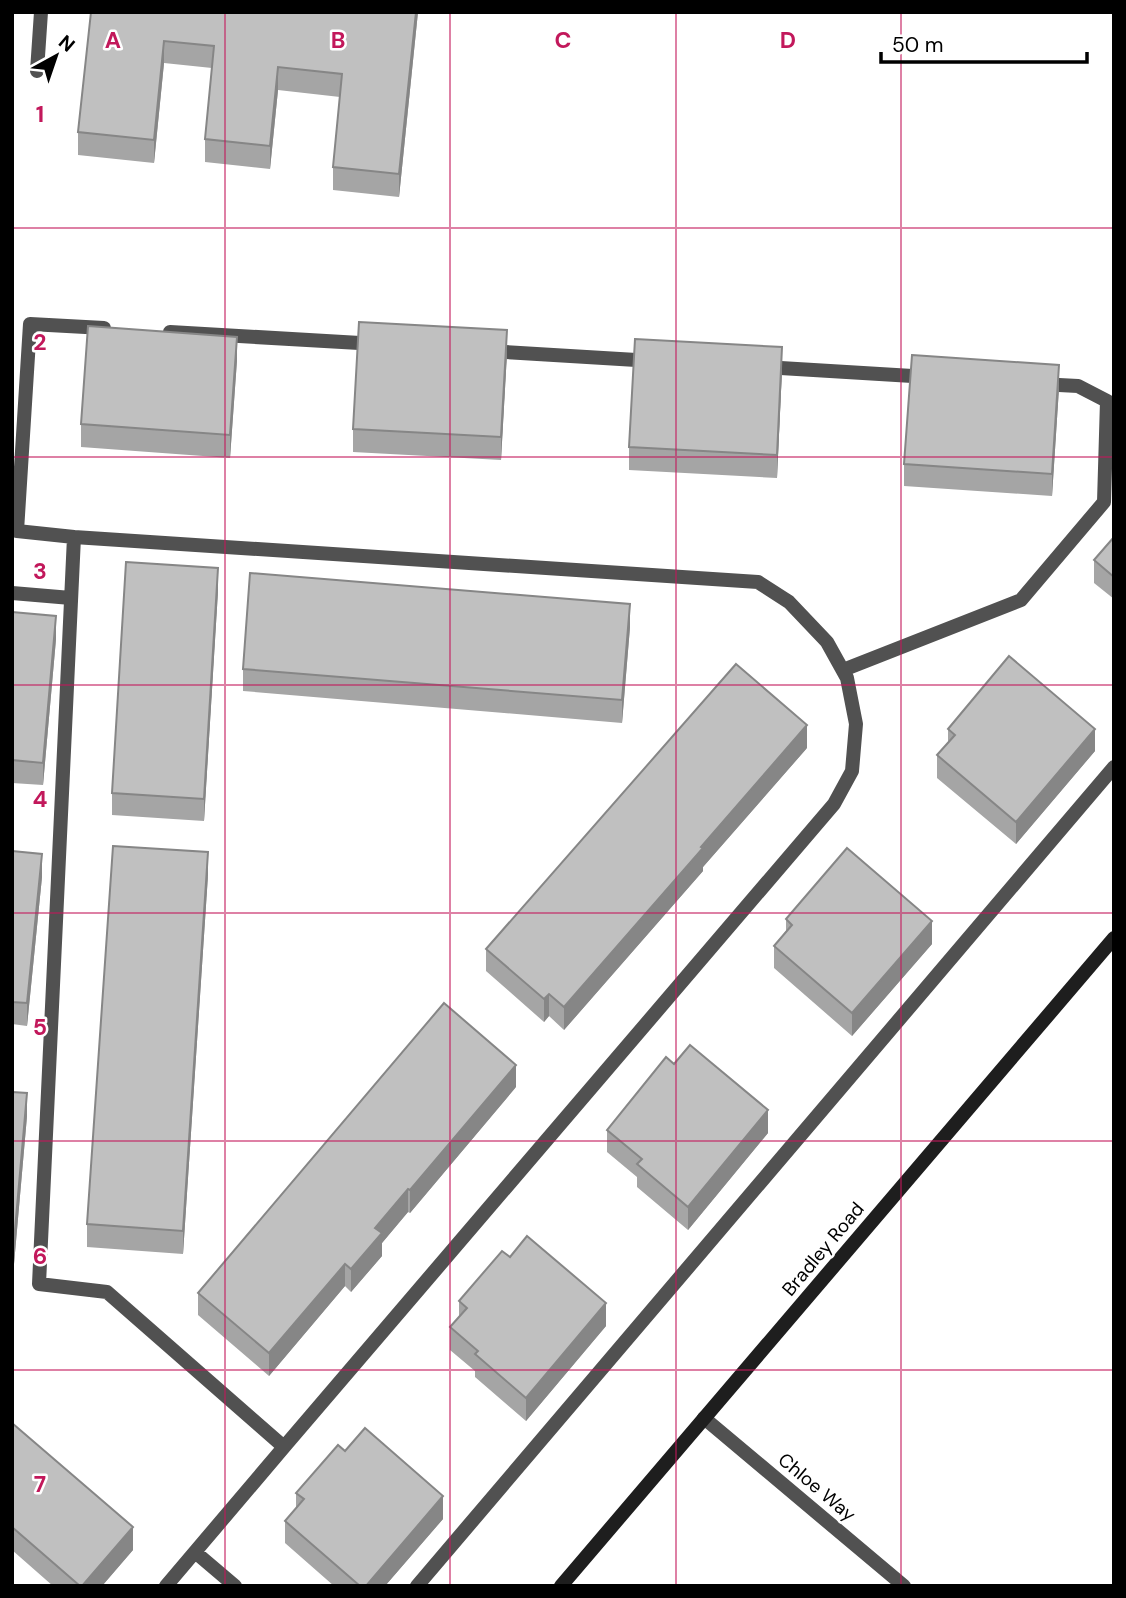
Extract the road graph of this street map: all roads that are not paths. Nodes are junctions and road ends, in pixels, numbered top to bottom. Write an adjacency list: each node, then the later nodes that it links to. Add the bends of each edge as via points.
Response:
1 (41, 12): 2 (street)
2 (37, 71)
3 (113, 329): 12 (street, via 30,324)
4 (155, 331): 5 (street)
5 (397, 346)
6 (467, 350): 7 (street)
7 (673, 362)
8 (754, 367): 9 (street)
9 (943, 378)
10 (1024, 383): 11 (street, via 1078,386 1107,401)
11 (1109, 460): 16 (street, via 1104,502 1021,600)
12 (14, 530): 13 (street)
13 (74, 537): 15 (street); 16 (street, via 758,582 789,601 827,642)
14 (12, 593): 15 (street)
15 (71, 598): 20 (street, via 39,1284 107,1292)
16 (843, 670): 20 (street, via 856,724 852,771 834,804)
17 (1114, 767): 24 (street)
18 (1114, 938): 19 (street, Bradley Road)
19 (704, 1418): 25 (street, Bradley Road); 26 (street, Chloe Way)
20 (284, 1447): 21 (street)
21 (195, 1552): 22 (street); 23 (street)
22 (166, 1586)
23 (235, 1586)
24 (417, 1586)
25 (561, 1586)
26 (904, 1586)

